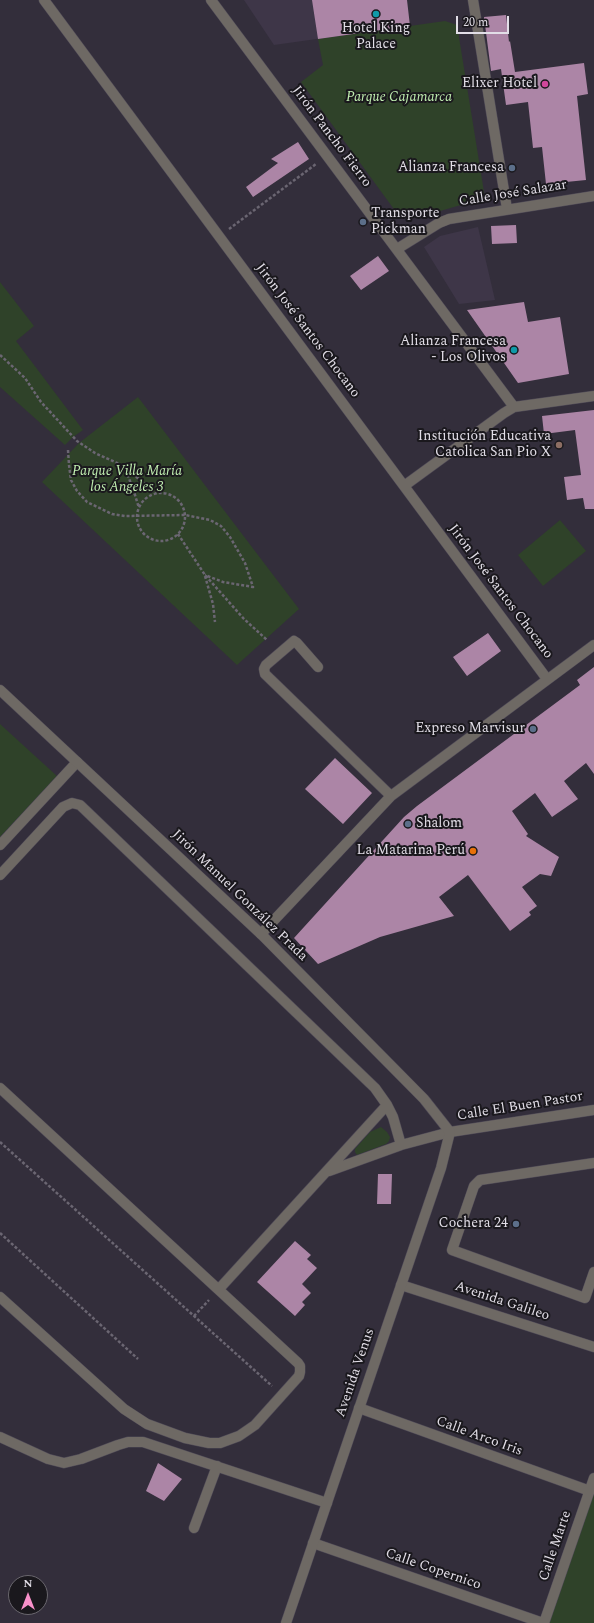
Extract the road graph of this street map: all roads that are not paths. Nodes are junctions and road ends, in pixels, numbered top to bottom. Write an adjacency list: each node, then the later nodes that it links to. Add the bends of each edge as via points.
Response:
1 (44, 0): 9 (street, Jirón José Santos Chocano)
2 (211, 0): 6 (street, Jirón Pancho Fierro)
3 (473, 0): 5 (street)
4 (594, 196): 5 (street, Calle José Salazar)
5 (507, 209): 6 (street, Calle José Salazar, via 449,219)
6 (397, 249): 8 (street, Jirón Pancho Fierro)
7 (594, 396): 8 (street)
8 (514, 407): 9 (street)
9 (404, 486): 12 (street, Jirón José Santos Chocano)
10 (594, 645): 12 (street)
11 (318, 667): 15 (street, via 294,641 264,669 266,674)
12 (547, 679): 15 (street)
13 (0, 690): 14 (street, Jirón Manuel González Prada)
14 (77, 762): 16 (street); 18 (street, Jirón Manuel González Prada)
15 (391, 796): 18 (street)
16 (0, 845)
17 (0, 875): 20 (street, via 63,807 72,803 80,805 375,1088)
18 (261, 934): 22 (street, Jirón Manuel González Prada, via 424,1099)
19 (0, 1088): 28 (street)
20 (387, 1105): 23 (street); 25 (street)
21 (594, 1110): 22 (street, Calle El Buen Pastor)
22 (450, 1132): 23 (street, Calle El Buen Pastor); 27 (street, Avenida Venus, via 441,1168)
23 (401, 1145): 25 (street, Calle El Buen Pastor)
24 (594, 1163): 26 (street, via 480,1180 474,1186 452,1250 585,1298)
25 (327, 1172): 28 (street)
26 (594, 1272)
27 (401, 1284): 30 (street, Avenida Galileo); 31 (street, Avenida Venus)
28 (219, 1289): 29 (street, via 300,1366 299,1376 255,1424 247,1431 220,1443 198,1441 172,1434 147,1424 124,1409)
29 (0, 1297)
30 (594, 1347)
31 (359, 1408): 35 (street, Calle Arco Iris); 36 (street, Avenida Venus)
32 (0, 1437): 33 (street, via 59,1462 76,1461 118,1445 138,1442 153,1444)
33 (217, 1466): 36 (street); 37 (street)
34 (594, 1478): 35 (street, Calle Marte)
35 (590, 1491): 40 (street, Calle Marte)
36 (327, 1503): 38 (street, Avenida Venus)
37 (194, 1528)
38 (313, 1543): 39 (street, Avenida Venus); 40 (street, Calle Copernico)
39 (286, 1623)
40 (544, 1623)

